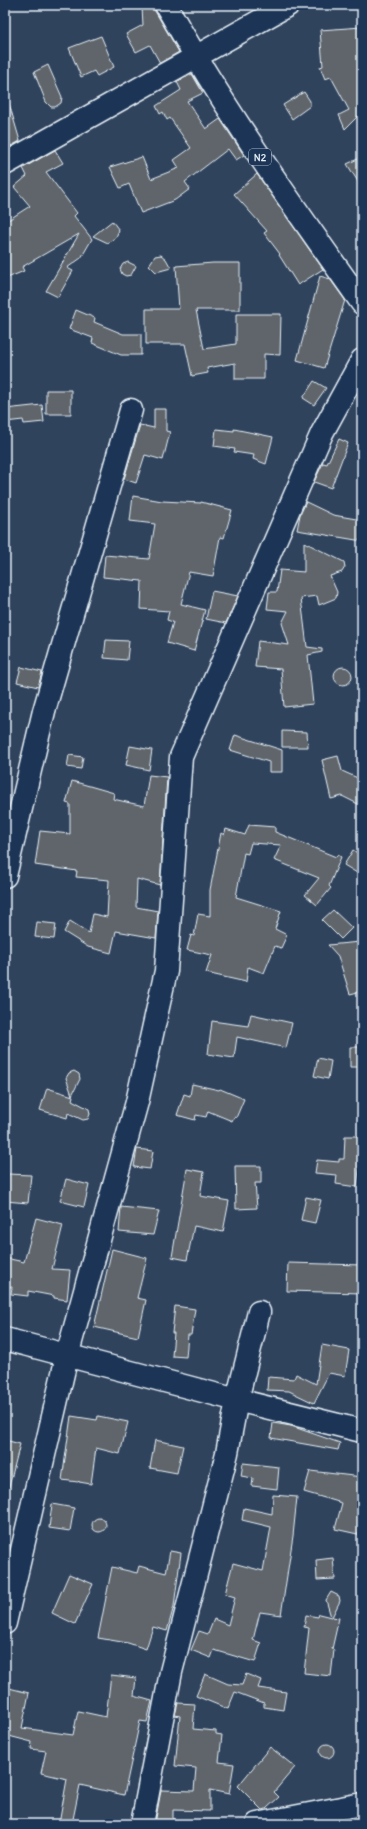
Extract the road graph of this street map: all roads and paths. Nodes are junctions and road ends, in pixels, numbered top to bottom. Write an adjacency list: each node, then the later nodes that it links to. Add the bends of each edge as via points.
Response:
1 (166, 5): 3 (main road, N2)
2 (288, 5): 3 (main road)
3 (195, 57): 4 (main road); 5 (main road, N2, via 277,183)
4 (5, 164)
5 (362, 303)
6 (362, 360): 11 (main road, via 322,433 181,757 166,971 137,1102)
7 (131, 410): 8 (main road, via 44,711)
8 (5, 876)
9 (259, 1312): 12 (main road)
10 (5, 1339): 11 (main road)
11 (67, 1356): 12 (main road); 14 (main road)
12 (237, 1400): 13 (main road); 16 (main road, via 227,1453 171,1672)
13 (362, 1431)
14 (5, 1623)
15 (362, 1804): 17 (main road)
16 (142, 1824)
17 (257, 1824)

